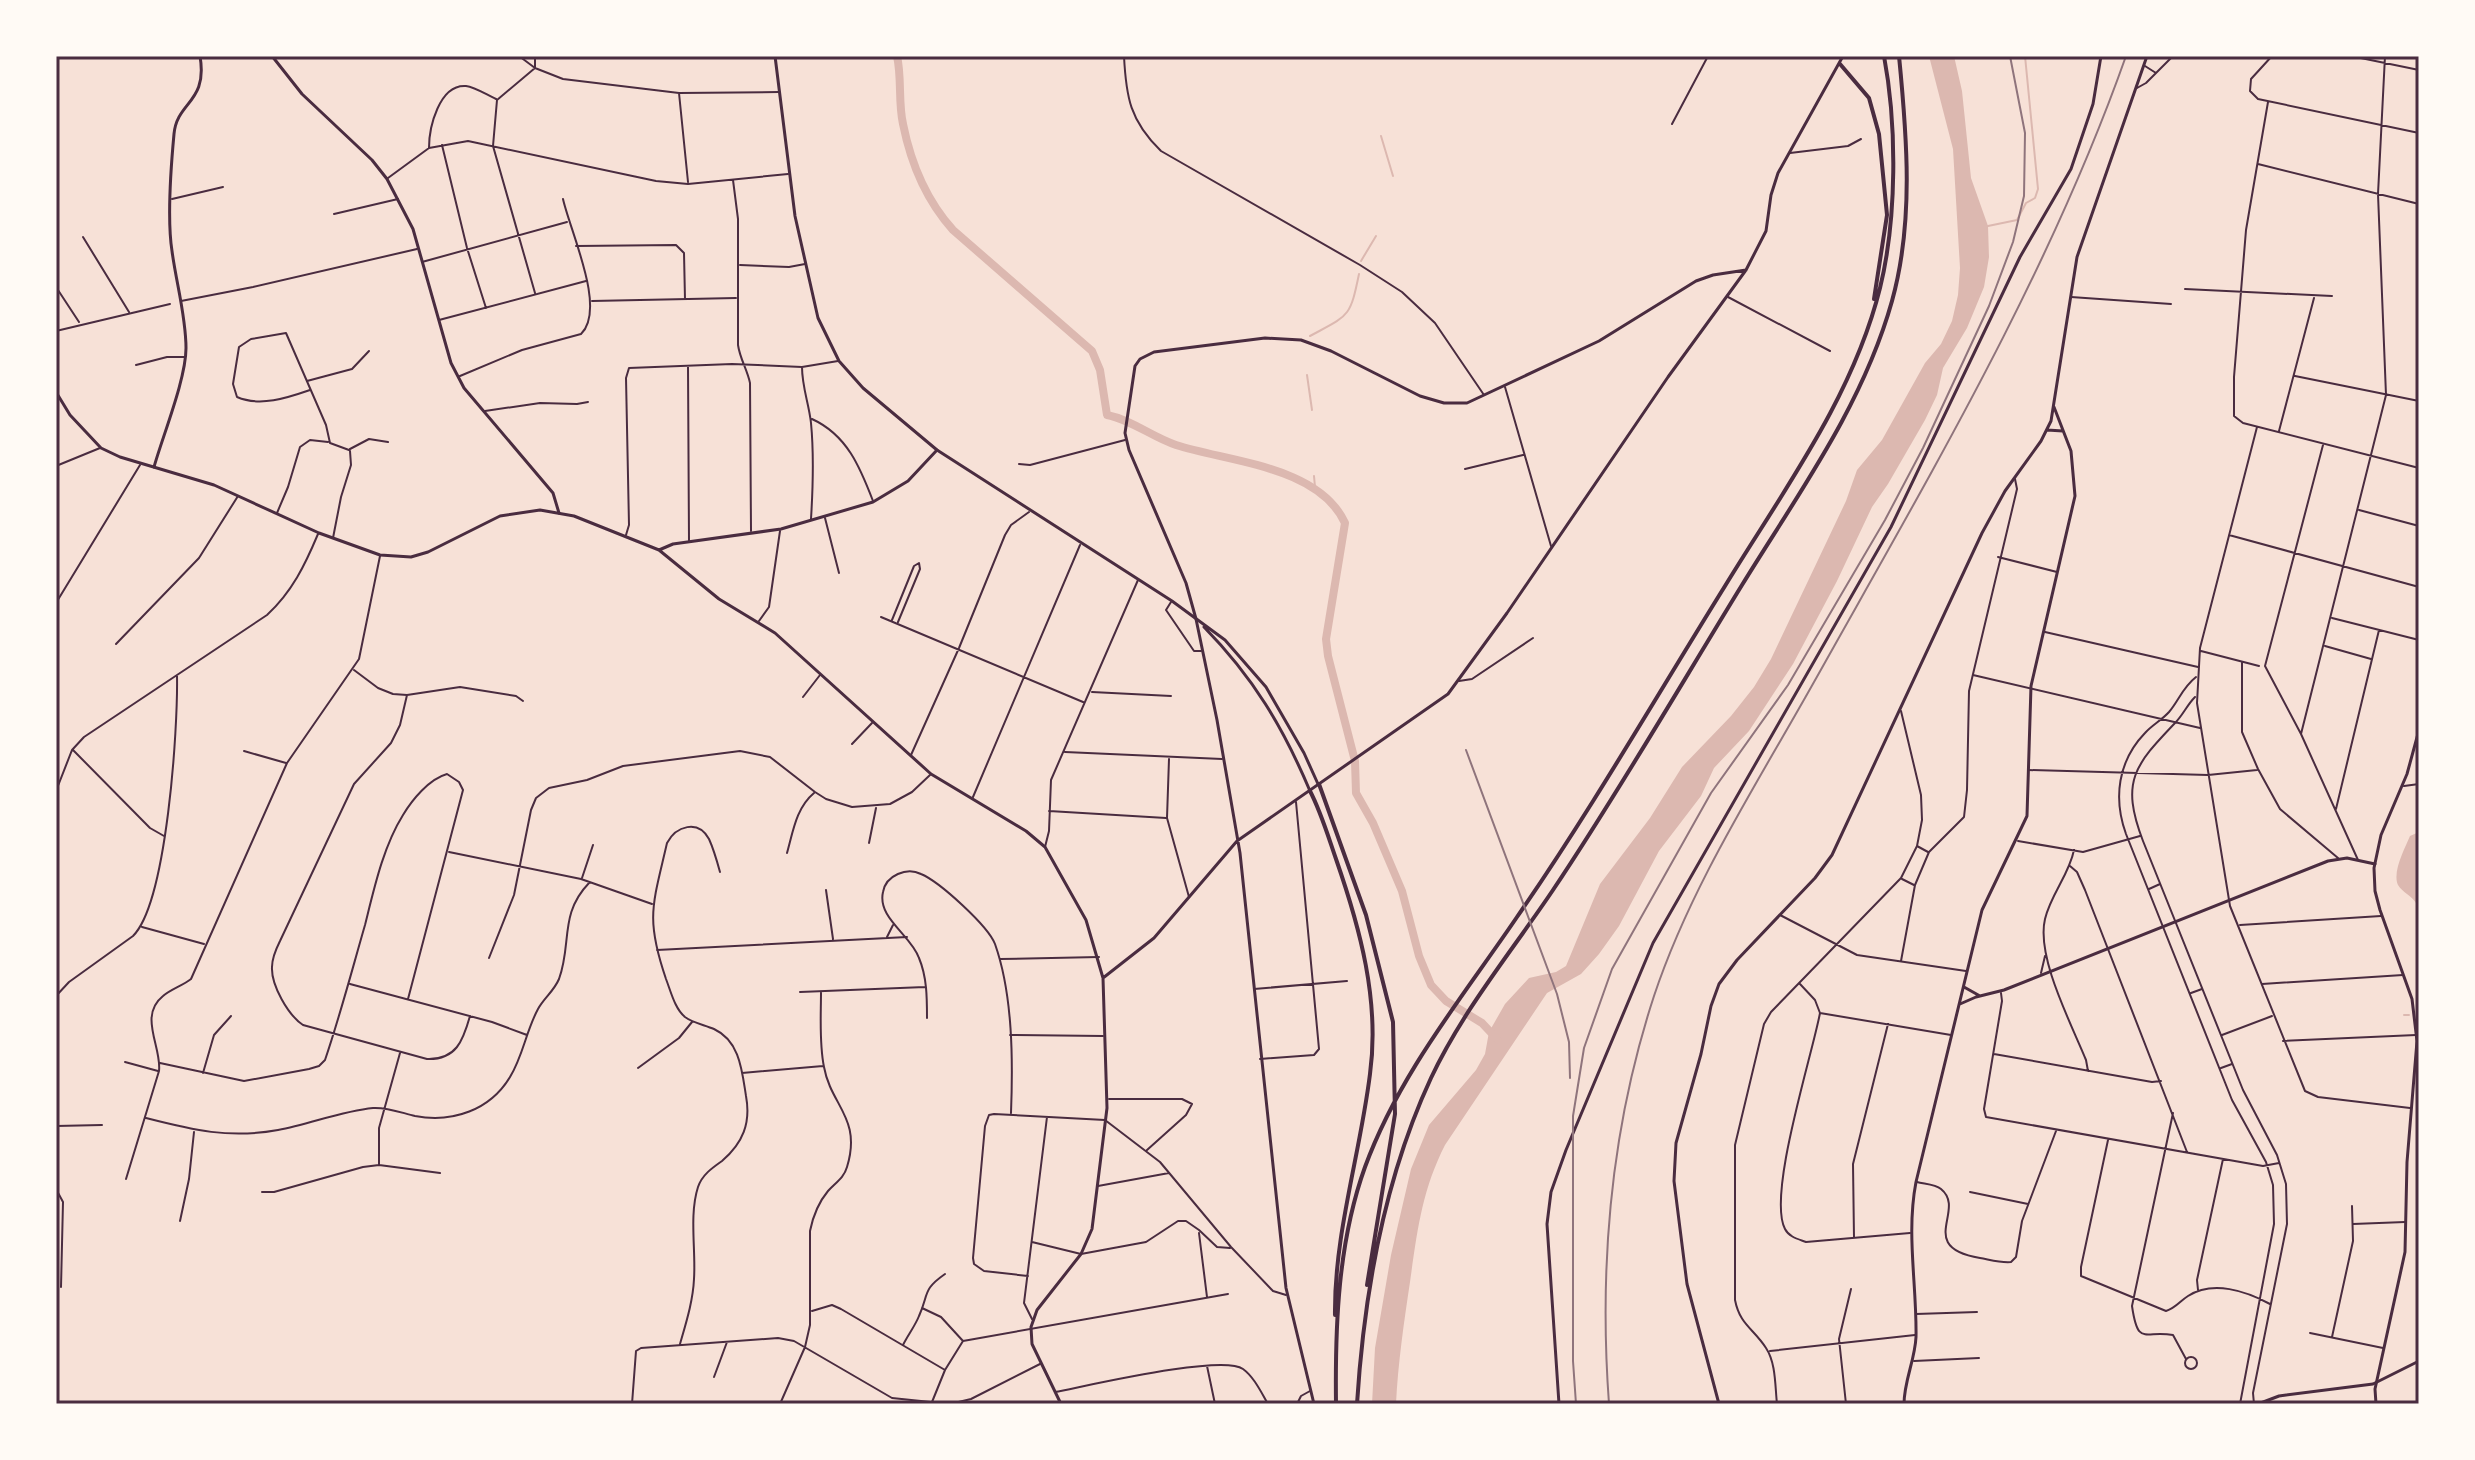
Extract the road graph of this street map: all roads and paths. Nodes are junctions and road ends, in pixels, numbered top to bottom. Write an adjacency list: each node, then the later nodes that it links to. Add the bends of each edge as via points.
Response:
1 (200, 56): 43 (main road, via 199,89 176,124)
2 (272, 56): 38 (main road, via 304,97)
3 (519, 56): 20 (street)
4 (535, 56): 20 (street)
5 (775, 56): 24 (main road)
6 (1124, 56): 94 (street, via 1131,111 1147,138 1402,292 1435,323)
7 (1708, 56): 28 (street)
8 (1843, 56): 18 (main road)
9 (1884, 56): 77 (highway, via 1892,219)
10 (1898, 56): 373 (highway, via 1907,192 1902,243 1892,301 1863,379 1599,818 1477,999 1431,1079 1383,1224)
11 (2101, 56): 413 (main road, via 2093,104 2071,169 2020,257 1883,540 1653,943 1578,1119 1547,1218)
12 (2147, 56): 19 (main road)
13 (2173, 56): 22 (street)
14 (2272, 56): 27 (street, via 2250,85 2252,94)
15 (2351, 56): 17 (street)
16 (2385, 56): 17 (street)
17 (2385, 63): 21 (street); 29 (street)
18 (1840, 64): 35 (main road); 77 (highway, via 1869,98 1876,115 1885,186 1887,215)
19 (2143, 66): 22 (street); 23 (main road)
20 (535, 68): 25 (street, via 563,79); 26 (street)
21 (2419, 70)
22 (2156, 73): 23 (street)
23 (2136, 88): 66 (main road, via 2079,250)
24 (780, 92): 25 (street); 37 (main road)
25 (679, 93): 40 (street)
26 (497, 100): 33 (street); 34 (street, via 467,86 454,88 434,118)
27 (2268, 102): 29 (street); 36 (street)
28 (1672, 124)
29 (2380, 125): 30 (street); 42 (street)
30 (2419, 133)
31 (1861, 139): 35 (street, via 1848,146)
32 (442, 144): 33 (street, via 468,141); 34 (street); 53 (street)
33 (493, 146): 40 (street); 49 (street)
34 (429, 148): 38 (street)
35 (1789, 153): 57 (main road, via 1771,195 1766,231)
36 (2258, 164): 42 (street); 61 (street)
37 (788, 174): 39 (street); 55 (main road)
38 (387, 179): 44 (main road)
39 (732, 179): 40 (street); 56 (street)
40 (688, 184)
41 (223, 187): 43 (street)
42 (2378, 194): 46 (street); 93 (street)
43 (172, 199): 69 (main road, via 170,234)
44 (398, 199): 47 (street); 52 (main road)
45 (563, 199): 48 (street)
46 (2419, 204)
47 (334, 214)
48 (568, 222): 49 (street); 51 (street)
49 (518, 235): 53 (street); 62 (street)
50 (83, 237): 74 (street)
51 (576, 246): 58 (street); 68 (street, via 676,245 684,253)
52 (418, 248): 54 (main road); 69 (street)
53 (467, 248): 54 (street); 73 (street)
54 (422, 262): 75 (main road)
55 (806, 264): 56 (street); 82 (main road, via 818,318)
56 (737, 265): 67 (street)
57 (1746, 270): 65 (main road); 90 (main road, via 1696,281 1633,323)
58 (586, 281): 62 (street); 70 (street)
59 (56, 287): 76 (street)
60 (2185, 289): 61 (street)
61 (2241, 291): 63 (street); 100 (street, via 2233,411 2235,419)
62 (535, 293): 73 (street)
63 (2315, 296): 64 (street); 87 (street)
64 (2332, 296)
65 (1727, 297): 80 (street); 137 (main road)
66 (2070, 297): 72 (street); 97 (main road)
67 (737, 298): 68 (street); 84 (street)
68 (685, 299): 70 (street)
69 (180, 301): 81 (main road)
70 (592, 301): 88 (street, via 581,334 509,354)
71 (170, 304): 74 (street)
72 (2171, 304)
73 (486, 308): 75 (street)
74 (130, 313): 76 (street)
75 (438, 320): 88 (main road)
76 (81, 324): 78 (street)
77 (1867, 330): 379 (highway, via 1820,430 1532,896 1412,1069 1384,1122 1351,1215)
78 (56, 331)
79 (369, 351): 89 (street, via 352,369)
80 (1830, 351)
81 (185, 357): 83 (street); 116 (main road)
82 (839, 361): 86 (street); 110 (main road)
83 (136, 365)
84 (743, 365): 85 (street); 86 (street); 132 (street, via 750,383)
85 (688, 366): 131 (street, via 629,368); 135 (street)
86 (802, 367): 99 (street)
87 (2294, 376): 93 (street); 103 (street)
88 (458, 377): 98 (main road)
89 (306, 381): 91 (street); 91 (street, via 286,333 243,342 237,353 237,397 251,401)
90 (1505, 387): 94 (main road); 111 (street)
91 (310, 390): 106 (street)
92 (56, 392): 108 (main road)
93 (2386, 395): 95 (street); 112 (street)
94 (1485, 396): 104 (main road, via 1467,403 1433,401 1314,343 1283,337 1146,354 1135,366)
95 (2419, 401)
96 (588, 402): 98 (street)
97 (2054, 407): 101 (main road); 102 (main road)
98 (484, 411): 124 (main road, via 553,493)
99 (810, 419): 121 (street, via 848,446); 127 (street)
100 (2257, 427): 103 (street); 133 (street)
101 (2047, 430): 102 (main road); 119 (main road)
102 (2063, 431): 143 (main road, via 2076,487)
103 (2279, 432): 107 (street)
104 (1126, 440): 114 (street); 155 (main road, via 1180,566)
105 (388, 442): 109 (street, via 369,439)
106 (330, 443): 109 (street); 125 (street, via 310,440 300,447)
107 (2323, 443): 112 (street); 139 (street)
108 (101, 448): 113 (main road); 115 (street)
109 (349, 450): 134 (street, via 351,465)
110 (937, 450): 121 (main road, via 908,481); 123 (main road)
111 (1524, 455): 118 (street); 137 (street)
112 (2372, 456): 117 (street); 122 (street)
113 (141, 464): 116 (main road); 149 (street)
114 (1019, 464)
115 (56, 466)
116 (154, 467): 120 (main road)
117 (2419, 468)
118 (1465, 469)
119 (2014, 478): 141 (street, via 2016,490); 187 (main road, via 1980,537)
120 (239, 495): 125 (main road); 163 (street, via 199,558)
121 (873, 502): 126 (main road)
122 (2359, 510): 128 (street); 142 (street)
123 (1030, 511): 136 (main road); 165 (street, via 1005,535)
124 (559, 513): 131 (main road); 140 (main road, via 512,512 428,552)
125 (276, 514): 130 (main road)
126 (825, 517): 127 (main road); 144 (street)
127 (811, 520): 129 (main road)
128 (2419, 526)
129 (781, 529): 132 (main road); 156 (street, via 769,607)
130 (319, 533): 134 (main road); 175 (street, via 299,577 278,605)
131 (626, 535): 138 (main road)
132 (751, 535): 135 (main road)
133 (2228, 535): 139 (street); 167 (street)
134 (333, 538): 140 (main road)
135 (689, 542): 138 (main road)
136 (1081, 544): 145 (main road); 176 (street)
137 (1551, 546): 178 (main road)
138 (659, 550): 156 (main road, via 719,599)
139 (2294, 554): 142 (street); 193 (street, via 2265,666)
140 (380, 555): 172 (street)
141 (1998, 557): 143 (street); 174 (street)
142 (2344, 567): 146 (street); 154 (street)
143 (2058, 572): 160 (main road)
144 (839, 573)
145 (1138, 579): 151 (main road); 180 (street)
146 (2419, 587)
147 (56, 589): 149 (street)
148 (904, 590): 150 (street); 150 (street, via 919,563); 157 (street)
149 (62, 592): 152 (street)
150 (910, 593): 158 (street)
151 (1172, 601): 155 (main road); 166 (street, via 1166,610 1194,651)
152 (56, 603)
153 (881, 617): 157 (street)
154 (2331, 617): 159 (street); 164 (street)
155 (1196, 619): 166 (main road); 208 (main road, via 1225,640 1266,687); 212 (main road, via 1258,690)
156 (759, 621): 173 (main road)
157 (891, 621): 158 (street)
158 (898, 623): 165 (street)
159 (2379, 630): 162 (street); 168 (street)
160 (2044, 631): 171 (street); 179 (main road)
161 (1533, 638): 178 (street, via 1472,679)
162 (2419, 640)
163 (116, 644)
164 (2324, 646): 168 (street); 193 (street)
165 (959, 648): 176 (street); 198 (street)
166 (1203, 650): 200 (main road)
167 (2200, 651): 169 (street); 171 (street)
168 (2371, 659): 217 (street)
169 (2242, 663): 170 (street); 202 (street, via 2242,732)
170 (2259, 666)
171 (2198, 667): 177 (street)
172 (353, 669): 181 (street, via 378,688); 201 (street)
173 (821, 675): 184 (street); 189 (main road)
174 (1971, 675): 179 (street); 231 (street, via 1964,817)
175 (177, 676): 195 (street, via 121,710); 221 (street)
176 (1024, 677): 186 (street); 214 (street)
177 (2197, 677): 183 (street); 188 (street)
178 (1458, 681): 208 (main road, via 1427,711)
179 (2031, 688): 188 (street); 203 (main road)
180 (1090, 692): 182 (street); 186 (street)
181 (407, 695): 185 (street, via 460,687); 297 (street, via 391,743 347,796 274,956 275,982 295,1020)
182 (1171, 696)
183 (2197, 696): 190 (street); 191 (street)
184 (803, 697)
185 (523, 701)
186 (1084, 703): 197 (street)
187 (1900, 706): 227 (street, via 1921,795); 249 (main road, via 1832,855)
188 (2161, 720): 190 (street); 205 (street, via 2133,748)
189 (873, 722): 194 (street); 198 (main road)
190 (2175, 723): 191 (street); 206 (street, via 2149,749)
191 (2200, 728): 207 (street)
192 (2419, 730): 210 (main road)
193 (2301, 734): 217 (street)
194 (852, 744)
195 (72, 750): 211 (street); 221 (street)
196 (244, 751): 201 (street)
197 (1063, 751): 199 (street); 218 (street, via 1051,780)
198 (911, 756): 204 (main road)
199 (1169, 756): 200 (street); 219 (street)
200 (1224, 759): 223 (main road)
201 (287, 763): 259 (street)
202 (2258, 769): 207 (street); 233 (street, via 2280,809)
203 (2028, 770): 205 (street); 224 (main road, via 2027,816)
204 (931, 774): 214 (main road); 216 (street, via 901,800)
205 (2122, 774): 206 (street); 222 (street, via 2119,805)
206 (2136, 775): 207 (street); 220 (street, via 2132,805)
207 (2208, 775): 247 (street)
208 (1319, 784): 212 (main road); 373 (highway, via 1366,915 1393,1022 1395,1114)
209 (2419, 784): 210 (street)
210 (2403, 786): 235 (main road, via 2381,835)
211 (56, 791)
212 (1310, 791): 215 (main road); 379 (highway, via 1356,921 1373,1035 1339,1247)
213 (815, 792): 216 (street, via 841,804); 232 (street, via 802,805); 236 (street, via 770,757 752,751 634,763 543,791 531,810)
214 (972, 798): 228 (main road)
215 (1296, 801): 223 (main road); 276 (street)
216 (876, 807): 225 (street)
217 (2336, 810): 234 (street)
218 (1049, 811): 219 (street); 228 (street)
219 (1167, 818): 246 (street)
220 (2141, 835): 222 (street); 242 (street)
221 (165, 837): 254 (street)
222 (2128, 838): 229 (street); 244 (street)
223 (1237, 841): 246 (main road); 281 (main road)
224 (2017, 841): 229 (street); 268 (main road, via 1985,900)
225 (869, 843)
226 (593, 845): 240 (street)
227 (1917, 846): 231 (street); 239 (street)
228 (1045, 847): 264 (main road, via 1086,920)
229 (2074, 850): 237 (street)
230 (448, 852): 236 (street); 274 (street, via 463,790 447,774 429,784 403,815 376,883); 288 (street)
231 (1929, 852): 243 (street)
232 (787, 853)
233 (2339, 858): 234 (main road); 247 (main road)
234 (2358, 860): 235 (main road)
235 (2375, 864): 250 (main road)
236 (520, 865): 240 (street); 265 (street)
237 (2070, 866): 261 (street, via 2079,875); 263 (street, via 2046,917)
238 (720, 872): 248 (street, via 704,832 682,826 667,843)
239 (1901, 878): 243 (street); 260 (street)
240 (581, 879): 241 (street)
241 (589, 883): 248 (street); 298 (street, via 570,913 558,982)
242 (2160, 884): 244 (street); 251 (street)
243 (1915, 885): 267 (street)
244 (2148, 889): 255 (street)
245 (826, 890): 258 (street)
246 (1190, 898): 272 (main road, via 1154,938)
247 (2229, 900): 251 (main road); 253 (street)
248 (652, 904): 262 (street)
249 (1780, 915): 260 (street); 414 (main road, via 1716,990 1674,1153 1687,1284)
250 (2382, 916): 253 (street); 270 (main road)
251 (2175, 922): 255 (main road); 280 (street)
252 (894, 923): 256 (street); 257 (street); 266 (street, via 883,909 885,886 900,873 919,872 983,924)
253 (2237, 925): 277 (street)
254 (142, 927): 259 (street); 286 (street)
255 (2163, 927): 261 (main road); 285 (street)
256 (908, 937): 257 (street); 278 (street)
257 (887, 938): 258 (street)
258 (833, 940): 262 (street)
259 (205, 945): 309 (street, via 191,979 165,994 154,1009 152,1035)
260 (1837, 945): 267 (street, via 1857,955); 275 (street)
261 (2108, 949): 269 (main road); 318 (street)
262 (656, 950): 295 (street, via 679,1009)
263 (2045, 955): 269 (street); 271 (street)
264 (1099, 957): 266 (street); 272 (main road)
265 (489, 958)
266 (999, 959): 299 (street)
267 (1901, 961): 268 (street)
268 (1968, 971): 279 (main road)
269 (2051, 972): 271 (main road); 315 (street)
270 (2404, 974): 277 (street); 301 (main road)
271 (2041, 976): 284 (main road)
272 (1103, 978): 302 (main road)
273 (1347, 981): 276 (street)
274 (348, 983): 288 (street); 297 (street)
275 (1800, 983): 290 (street); 389 (street, via 1764,1024 1735,1145 1735,1300 1743,1323)
276 (1313, 984): 281 (street); 307 (street, via 1318,1052)
277 (2261, 984): 291 (street)
278 (926, 987): 283 (street); 294 (street)
279 (1964, 987): 287 (main road); 289 (main road)
280 (2202, 989): 285 (street); 303 (street)
281 (1253, 990): 307 (main road)
282 (800, 992): 283 (street)
283 (821, 992): 311 (street)
284 (2001, 992): 287 (main road); 306 (street)
285 (2190, 994): 313 (street)
286 (56, 996)
287 (1980, 996): 289 (main road)
288 (408, 999): 293 (street)
289 (1960, 1004): 300 (main road)
290 (1820, 1013): 296 (street); 356 (street, via 1785,1166 1783,1218 1785,1229 1806,1242)
291 (2273, 1015): 303 (street); 304 (street)
292 (231, 1016): 317 (street, via 214,1035)
293 (470, 1016): 298 (street); 305 (street, via 464,1038 446,1057 427,1059)
294 (927, 1018)
295 (693, 1021): 312 (street); 316 (street, via 726,1036)
296 (1888, 1024): 300 (street); 356 (street, via 1853,1164)
297 (334, 1034): 305 (street); 317 (street, via 319,1066 244,1081)
298 (527, 1035): 320 (street, via 512,1073 481,1108 438,1118)
299 (1010, 1035): 302 (street); 323 (street)
300 (1952, 1035): 342 (main road)
301 (2417, 1035): 304 (street); 321 (main road)
302 (1104, 1036): 319 (main road)
303 (2221, 1036): 310 (street)
304 (2283, 1041): 321 (street, via 2309,1095)
305 (400, 1052): 320 (street)
306 (1993, 1054): 315 (street); 330 (street, via 1986,1117)
307 (1260, 1059): 366 (main road)
308 (125, 1062): 314 (street)
309 (160, 1063): 314 (street); 317 (street)
310 (2232, 1064): 313 (street); 336 (street)
311 (824, 1066): 316 (street); 372 (street, via 849,1121 850,1137 847,1168 813,1217)
312 (638, 1068)
313 (2220, 1069): 338 (street)
314 (159, 1071): 325 (street)
315 (2088, 1071): 318 (street)
316 (742, 1073): 385 (street, via 747,1126 732,1151 698,1185 694,1281)
317 (203, 1074)
318 (2161, 1081): 322 (street)
319 (1106, 1098): 326 (main road); 333 (street, via 1182,1099 1192,1104)
320 (383, 1108): 329 (street, via 232,1136); 337 (street)
321 (2412, 1109): 352 (main road)
322 (2173, 1112): 332 (street); 334 (street)
323 (1011, 1114): 324 (street); 361 (street, via 989,1115 985,1126 974,1264 984,1271)
324 (1047, 1117): 326 (street); 357 (street)
325 (145, 1118): 329 (street); 341 (street)
326 (1105, 1120): 333 (street); 343 (main road)
327 (102, 1125): 328 (street)
328 (56, 1126)
329 (194, 1130): 351 (street)
330 (2056, 1131): 331 (street); 347 (street)
331 (2108, 1140): 332 (street); 367 (street, via 2080,1272)
332 (2164, 1149): 334 (street); 367 (street)
333 (1147, 1151): 340 (street)
334 (2187, 1153): 335 (street)
335 (2223, 1159): 338 (street); 364 (street)
336 (2280, 1163): 338 (street); 370 (street, via 2288,1218)
337 (379, 1165): 339 (street); 345 (street)
338 (2268, 1166): 368 (street, via 2275,1217)
339 (440, 1173)
340 (1170, 1173): 343 (street); 358 (street)
341 (126, 1179)
342 (1916, 1182): 347 (street, via 1946,1194 1947,1239 1966,1256 2013,1261); 355 (main road)
343 (1098, 1186): 359 (main road, via 1092,1229)
344 (56, 1189): 350 (street)
345 (262, 1192)
346 (1970, 1192): 347 (street)
347 (2028, 1204)
348 (2352, 1206): 353 (street)
349 (56, 1219): 350 (street)
350 (64, 1219): 362 (street)
351 (180, 1221)
352 (2407, 1222): 353 (street); 388 (main road)
353 (2353, 1224): 381 (street)
354 (1199, 1230): 358 (street, via 1217,1247); 359 (street, via 1178,1221 1146,1242); 369 (street)
355 (1911, 1233): 356 (street); 375 (main road)
356 (1854, 1238)
357 (1032, 1242): 359 (street); 361 (street)
358 (1231, 1247): 366 (street, via 1273,1291)
359 (1081, 1254): 376 (main road)
360 (945, 1274): 371 (street, via 931,1284)
361 (1028, 1276): 376 (street, via 1024,1305)
362 (61, 1287)
363 (1851, 1289): 384 (street)
364 (2198, 1291): 367 (street, via 2168,1311); 368 (street, via 2219,1288)
365 (1228, 1294): 369 (street)
366 (1287, 1295): 399 (main road)
367 (2134, 1298): 391 (street, via 2133,1322 2139,1331 2174,1336)
368 (2259, 1298): 370 (street); 418 (street)
369 (1207, 1299): 377 (street)
370 (2271, 1304): 419 (street, via 2253,1393)
371 (922, 1308): 383 (street, via 941,1317); 386 (street)
372 (811, 1311): 386 (street, via 832,1305); 387 (street)
373 (1366, 1312): 412 (highway)
374 (1977, 1312): 375 (street)
375 (1915, 1314): 380 (main road)
376 (1032, 1320): 377 (main road)
377 (1030, 1328): 383 (street); 394 (main road)
378 (2310, 1333): 381 (street)
379 (1337, 1335): 411 (highway)
380 (1916, 1335): 384 (street); 392 (main road)
381 (2332, 1337): 388 (street)
382 (727, 1341): 385 (street); 387 (street, via 778,1338); 397 (street)
383 (963, 1341): 396 (street)
384 (1839, 1343): 389 (street); 416 (street)
385 (680, 1344): 404 (street, via 636,1351)
386 (903, 1346): 396 (street)
387 (805, 1347): 402 (street, via 892,1398); 405 (street)
388 (2385, 1348): 398 (main road)
389 (1768, 1352): 415 (street)
390 (1979, 1358): 392 (street)
391 (2186, 1359)
392 (1913, 1361): 417 (main road)
393 (2419, 1361): 398 (main road)
394 (1041, 1364): 400 (main road); 403 (street, via 971,1399)
395 (1206, 1365): 400 (street); 407 (street); 408 (street, via 1242,1368)
396 (945, 1370): 403 (street)
397 (714, 1377)
398 (2377, 1382): 401 (main road); 421 (main road)
399 (1311, 1391): 409 (street); 410 (main road)
400 (1055, 1392): 406 (main road)
401 (2282, 1396): 419 (main road); 420 (street)
402 (921, 1403): 403 (street)
403 (932, 1403)
404 (632, 1404)
405 (780, 1404)
406 (1061, 1404)
407 (1215, 1404)
408 (1268, 1404)
409 (1297, 1404)
410 (1314, 1404)
411 (1336, 1404)
412 (1357, 1404)
413 (1559, 1404)
414 (1719, 1404)
415 (1777, 1404)
416 (1846, 1404)
417 (1904, 1404)
418 (2240, 1404)
419 (2256, 1404)
420 (2283, 1404)
421 (2376, 1404)

